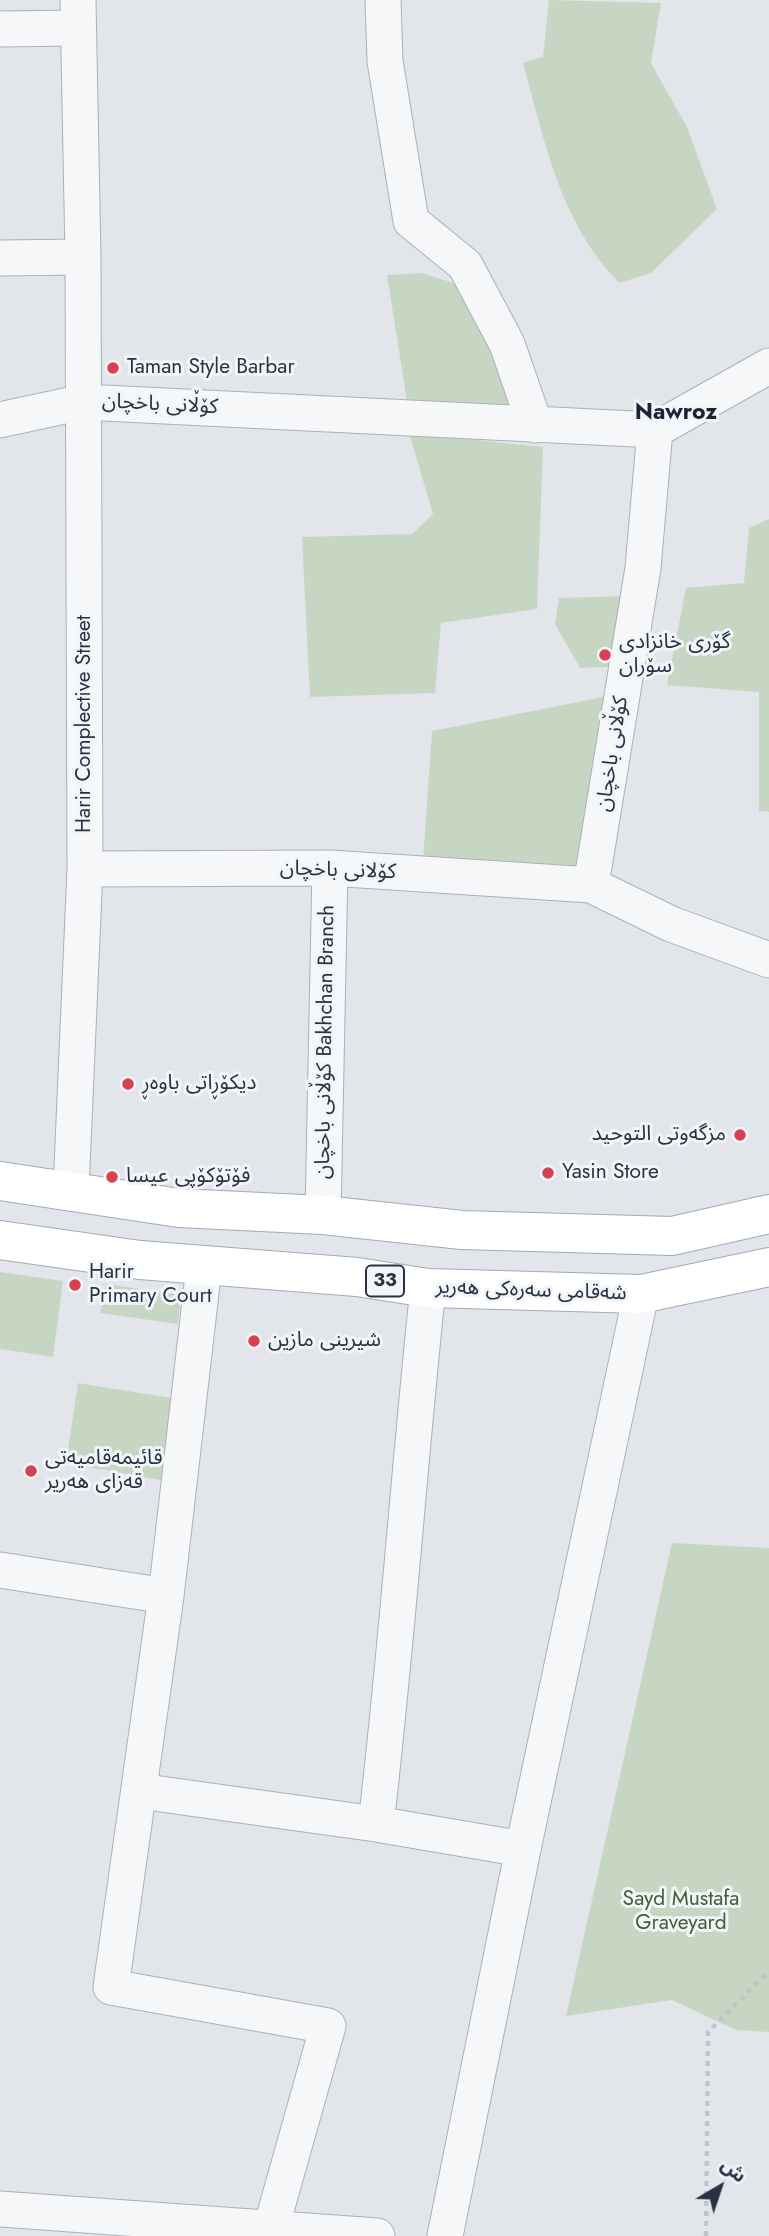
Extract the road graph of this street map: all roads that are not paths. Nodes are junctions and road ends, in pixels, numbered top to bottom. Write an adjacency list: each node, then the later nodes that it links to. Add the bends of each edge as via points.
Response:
1 (383, 0): 9 (street, via 385,61 411,221 465,265 507,344)
2 (78, 14): 3 (street); 4 (street, Harir Complective Street)
3 (0, 29)
4 (83, 257): 5 (street); 7 (street, Harir Complective Street)
5 (0, 258)
6 (769, 366): 10 (street)
7 (83, 401): 8 (street, کۆڵانی باخچان); 9 (street, کۆڵانی باخچان); 11 (street, Harir Complective Street)
8 (0, 420)
9 (535, 425): 10 (street, کۆڵانی باخچان)
10 (655, 430): 13 (street, کۆڵانی باخچان, via 643,568)
11 (85, 869): 12 (street, کۆلانی باخچان); 16 (street, Harir Complective Street)
12 (330, 869): 13 (street, کۆلانی باخچان); 18 (street, کۆڵانی باخچان Bakhchan Branch)
13 (591, 885): 14 (street, via 671,925)
14 (769, 960)
15 (0, 1181): 16 (main road)
16 (71, 1190): 18 (main road, via 179,1208)
17 (769, 1214): 18 (main road, via 672,1236 462,1230)
18 (323, 1215)
19 (0, 1240): 20 (main road, شەقامی سەرەکی هەریر / 33)
20 (204, 1267): 22 (main road, شەقامی سەرەکی هەریر / 33, via 357,1277); 25 (street)
21 (769, 1267): 23 (main road, شەقامی سەرەکی هەریر / 33)
22 (428, 1288): 23 (main road, شەقامی سەرەکی هەریر / 33); 27 (street)
23 (641, 1294): 28 (street)
24 (0, 1570): 25 (street)
25 (166, 1596): 26 (street)
26 (139, 1791): 27 (street); 30 (street, via 111,1987 328,2026)
27 (376, 1824): 28 (street)
28 (523, 1849): 32 (street)
29 (0, 2209): 30 (street)
30 (271, 2228): 31 (street)
31 (377, 2236)
32 (445, 2236)

